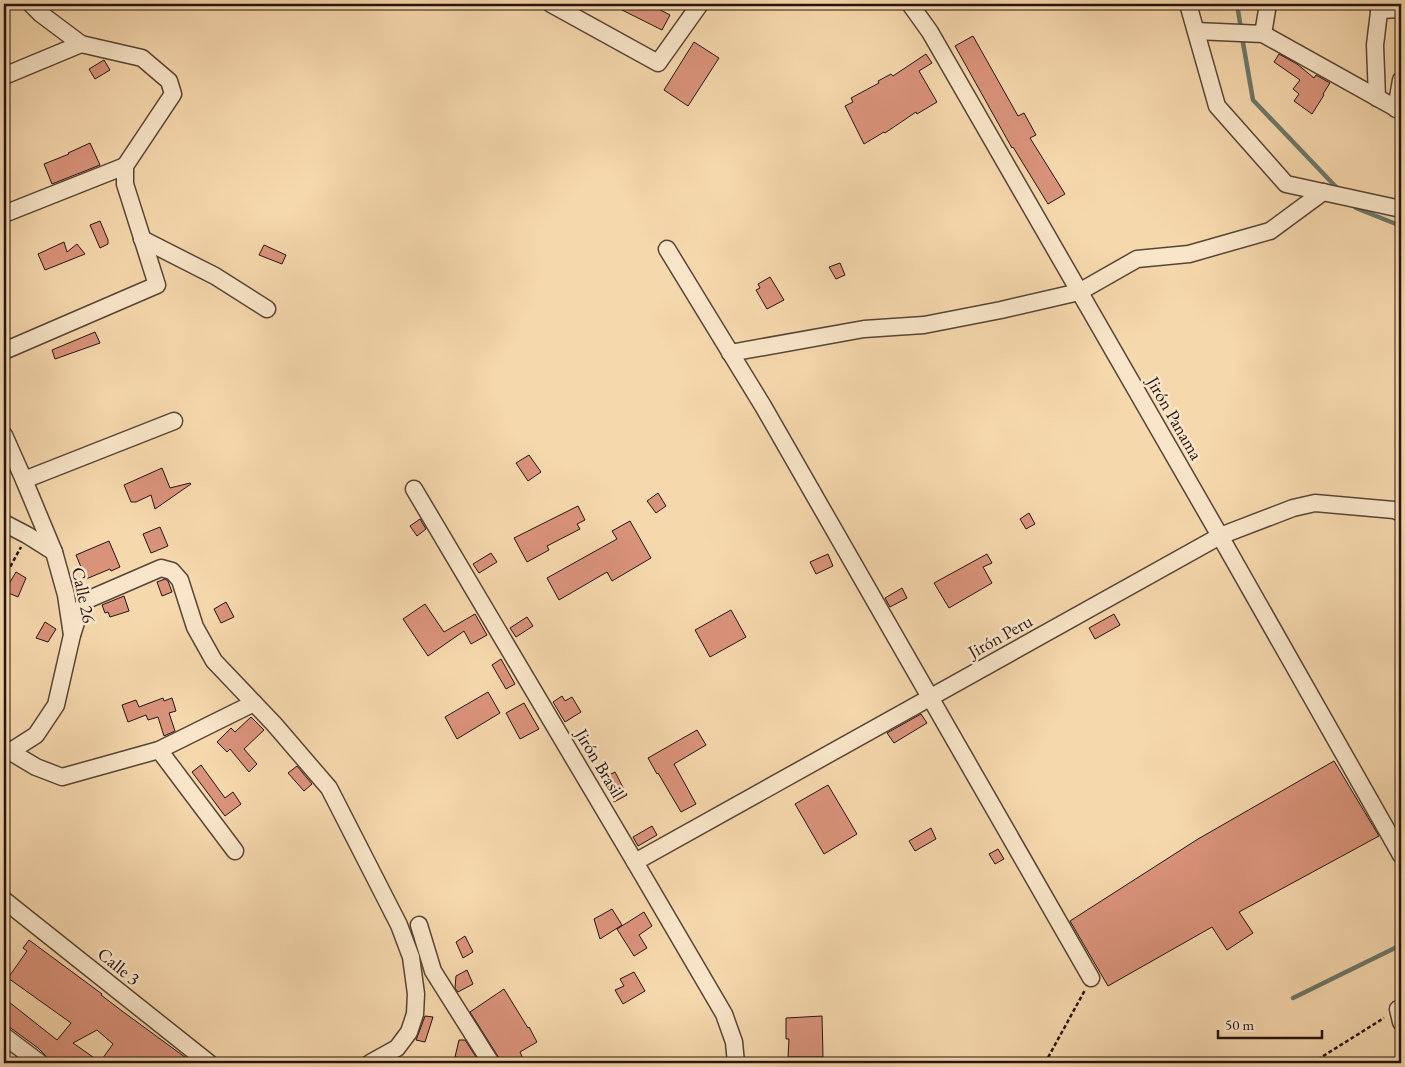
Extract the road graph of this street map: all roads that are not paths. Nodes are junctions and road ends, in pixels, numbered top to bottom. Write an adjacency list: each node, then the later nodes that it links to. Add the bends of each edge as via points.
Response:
1 (31, 4): 11 (street)
2 (550, 4): 3 (street, via 658,63)
3 (700, 4)
4 (910, 4): 22 (street, Jirón Panama, via 930,32)
5 (1188, 4): 9 (street)
6 (1268, 4): 10 (street)
7 (1380, 7): 8 (street); 14 (street, via 1375,45)
8 (1401, 9)
9 (1196, 31): 10 (street); 17 (street, via 1218,106 1286,184)
10 (1249, 34): 14 (street)
11 (81, 44): 12 (street); 16 (street, via 142,58 169,81 173,94)
12 (4, 76)
13 (1401, 80): 15 (street)
14 (1377, 98): 15 (street)
15 (1399, 110)
16 (125, 166): 19 (street); 20 (street, via 125,184)
17 (1323, 192): 18 (street); 22 (street, via 1270,230 1189,254 1137,259)
18 (1401, 209)
19 (4, 214)
20 (142, 239): 23 (street, via 215,276); 24 (street, via 157,285)
21 (667, 249): 25 (street)
22 (1079, 292): 25 (street, via 924,325 864,329); 32 (street, Jirón Panama)
23 (267, 309)
24 (4, 351)
25 (730, 353): 35 (street)
26 (174, 421): 28 (street)
27 (4, 435): 28 (street, Calle 26)
28 (24, 480): 33 (street, Calle 26)
29 (414, 489): 41 (street, Jirón Brasil)
30 (1401, 513): 32 (street, Jirón Peru, via 1315,503)
31 (4, 523): 33 (street)
32 (1220, 536): 35 (street, Jirón Peru); 40 (street, Jirón Panama)
33 (54, 552): 34 (street, Calle 26, via 66,595)
34 (72, 635): 36 (street, via 87,600 161,568 172,571 180,580 195,627 214,661); 37 (street, Calle 26, via 56,705 36,735)
35 (930, 698): 41 (street, Jirón Peru); 45 (street)
36 (254, 703): 38 (street); 46 (street, via 329,788 399,925 411,958)
37 (7, 749): 38 (street, via 36,767 62,777)
38 (159, 750): 39 (street)
39 (235, 851)
40 (1401, 855)
41 (635, 862): 52 (street, Jirón Brasil, via 724,1014 734,1042)
42 (4, 900): 48 (street, Calle 3)
43 (420, 926): 44 (street)
44 (433, 971): 46 (street); 51 (street)
45 (1091, 978)
46 (414, 983): 50 (street, via 415,1014 409,1032 397,1048)
47 (4, 1036): 49 (street)
48 (199, 1060)
49 (40, 1063)
50 (370, 1063)
51 (491, 1063)
52 (736, 1063)

